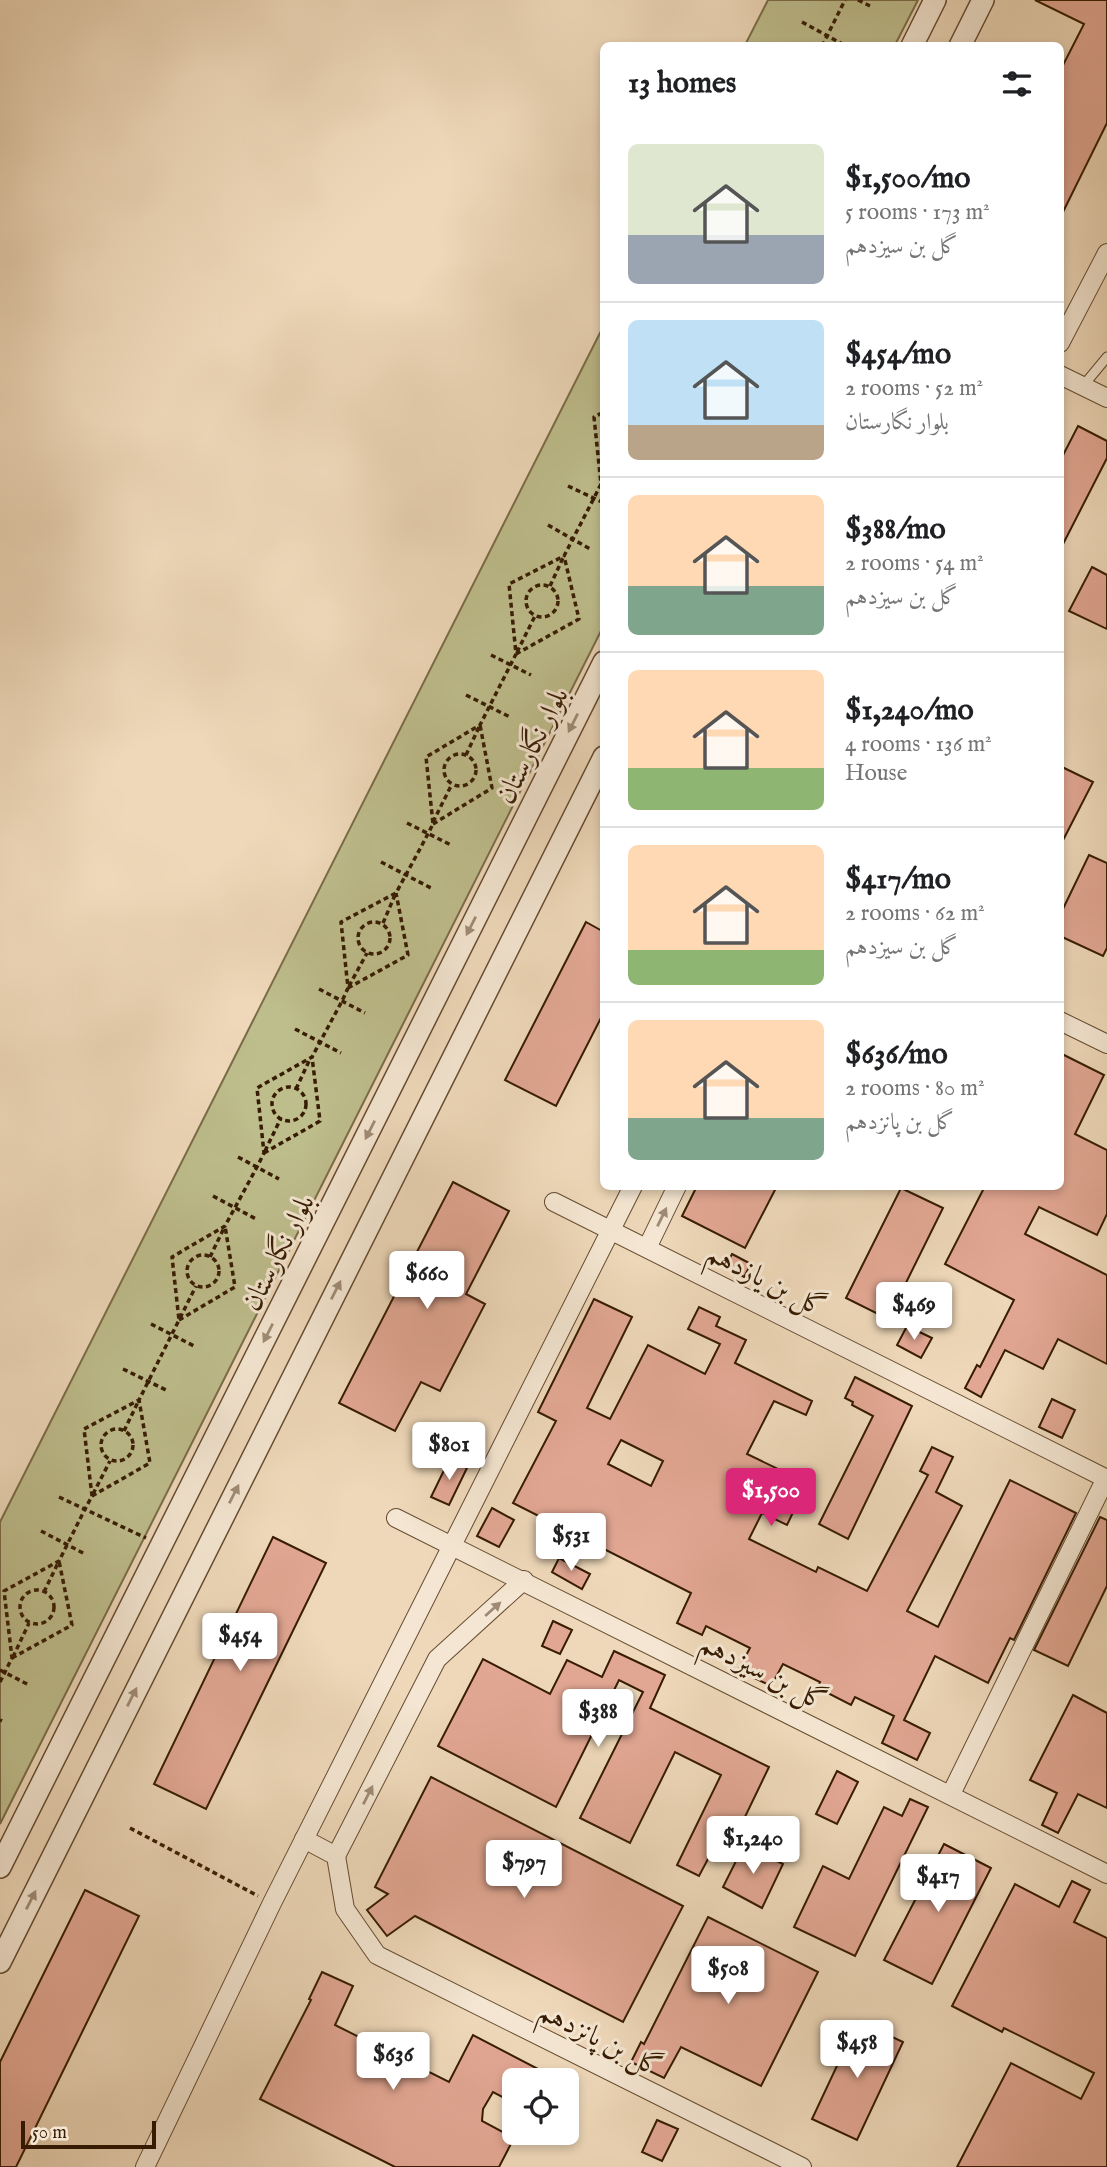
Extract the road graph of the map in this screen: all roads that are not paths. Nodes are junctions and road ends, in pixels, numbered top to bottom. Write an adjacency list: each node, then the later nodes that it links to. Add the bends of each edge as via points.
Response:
1 (935, 0): 3 (street)
2 (983, 0): 4 (street)
3 (914, 42)
4 (962, 42)
5 (1107, 253): 6 (street)
6 (1064, 335)
7 (1107, 357): 9 (lane)
8 (1064, 377): 9 (street)
9 (1083, 386): 10 (street)
10 (1107, 398)
11 (600, 670): 27 (street, بلوار نگارستان, one-way to 27)
12 (600, 765): 29 (street, one-way to 12)
13 (1064, 1023): 14 (street)
14 (1107, 1044)
15 (631, 1190): 18 (street)
16 (675, 1190): 19 (street, one-way to 16)
17 (554, 1202): 18 (street, گل بن یازدهم)
18 (611, 1230): 19 (street, گل بن یازدهم); 22 (street)
19 (647, 1248): 20 (street, گل بن یازدهم)
20 (1107, 1478): 24 (street)
21 (396, 1518): 22 (street, گل بن سیزدهم)
22 (452, 1545): 23 (street, گل بن سیزدهم); 25 (street)
23 (524, 1580): 24 (street, گل بن سیزدهم); 26 (street, one-way to 23, via 437,1659)
24 (951, 1794): 28 (street, گل بن سیزدهم)
25 (304, 1839): 26 (street); 30 (street)
26 (337, 1856): 31 (street, گل بن پانزدهم, via 345,1909 377,1955)
27 (0, 1867)
28 (1107, 1874)
29 (0, 1962)
30 (145, 2167)
31 (802, 2167)

